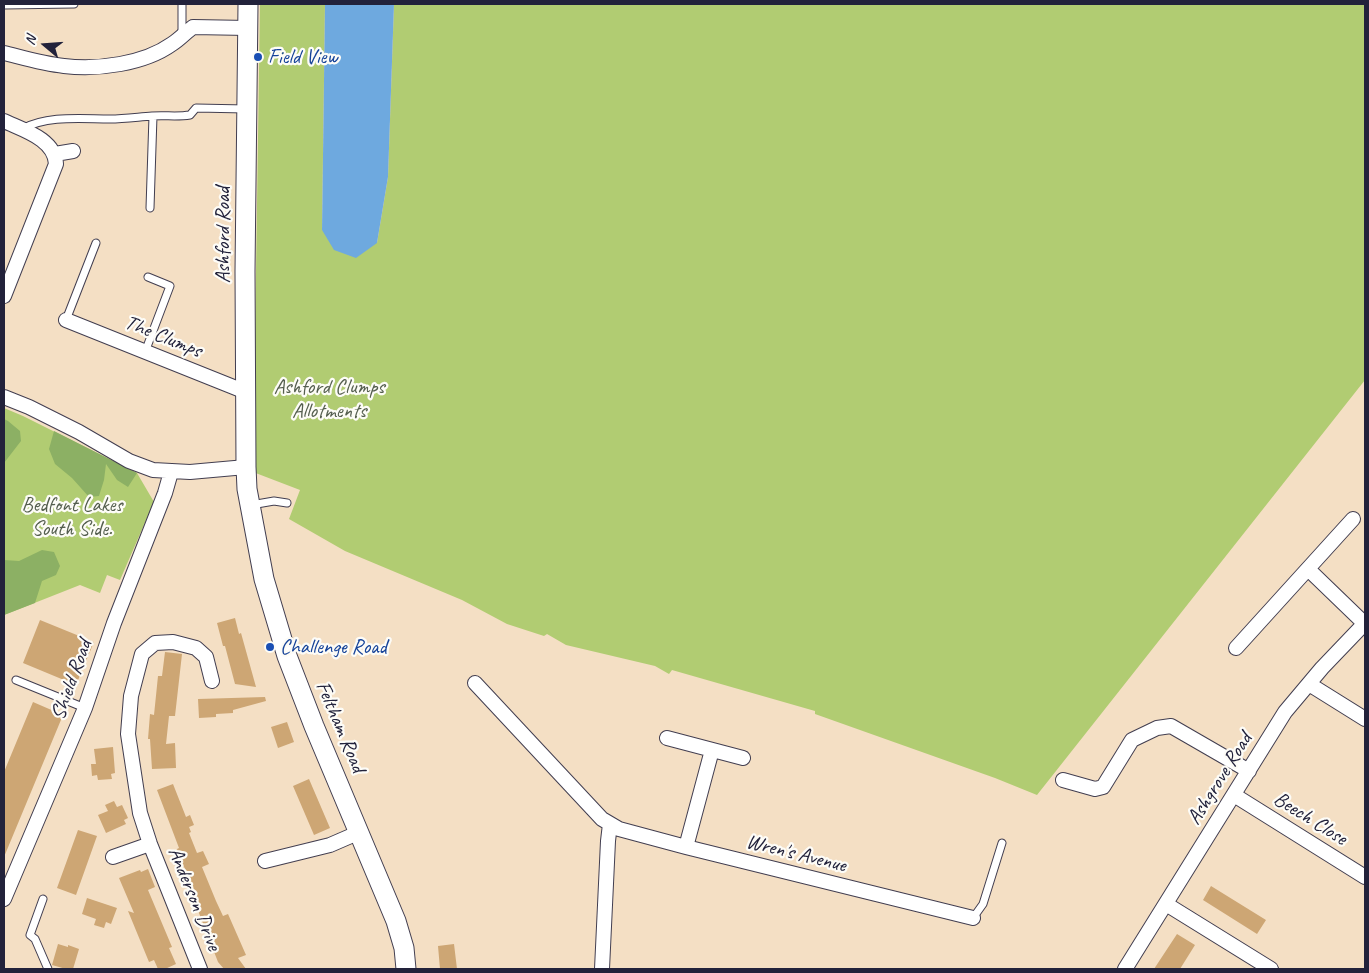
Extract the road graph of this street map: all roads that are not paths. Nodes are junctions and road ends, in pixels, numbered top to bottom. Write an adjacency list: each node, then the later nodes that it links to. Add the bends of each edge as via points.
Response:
1 (74, 4): 4 (lane)
2 (182, 4): 6 (lane)
3 (248, 4): 5 (main road, Ashford Road)
4 (4, 5)
5 (248, 28): 6 (street, via 193,27); 8 (main road, Ashford Road)
6 (182, 35): 7 (street, via 173,44 138,60 113,66 64,66)
7 (4, 53)
8 (247, 109): 9 (lane, via 196,108 190,115); 20 (main road, Ashford Road)
9 (153, 116): 11 (lane, via 62,119); 14 (lane)
10 (4, 121): 11 (street)
11 (22, 129): 13 (street, via 42,139)
12 (73, 151): 13 (street)
13 (55, 154): 17 (street, via 56,164)
14 (150, 208)
15 (96, 243): 18 (lane)
16 (148, 277): 19 (lane, via 170,286)
17 (4, 296)
18 (66, 320): 19 (street, The Clumps)
19 (145, 352): 20 (street, The Clumps)
20 (246, 392): 22 (main road, Ashford Road)
21 (4, 397): 23 (street, via 79,432 129,461 152,470)
22 (246, 468): 23 (street); 25 (main road, Feltham Road)
23 (171, 472): 34 (street, Shield Road)
24 (287, 503): 25 (lane, via 274,501)
25 (250, 505): 43 (main road, Feltham Road, via 264,579 287,656)
26 (1353, 519): 27 (street)
27 (1308, 570): 28 (street); 29 (street)
28 (1365, 624): 33 (street, Ashgrove Road)
29 (1236, 648)
30 (16, 680): 34 (lane)
31 (212, 681): 45 (street, Anderson Drive, via 206,657 196,648 173,642 155,643 142,654 131,696 128,734 140,813)
32 (476, 683): 42 (street, Wren's Avenue)
33 (1309, 684): 35 (street); 39 (street, Ashgrove Road, via 1285,712)
34 (85, 708): 50 (street, Shield Road)
35 (1365, 719)
36 (667, 738): 37 (street)
37 (712, 750): 38 (street); 46 (street)
38 (743, 758)
39 (1249, 771): 40 (street, via 1171,726 1157,728 1132,740 1103,787 1095,789); 41 (street, Ashgrove Road)
40 (1063, 780)
41 (1234, 795): 49 (street, Beech Close); 52 (street, Ashgrove Road)
42 (610, 824): 46 (street, Wren's Avenue); 57 (street)
43 (360, 832): 48 (street, via 330,845); 56 (main road, Feltham Road, via 396,921)
44 (1002, 843): 53 (lane, via 983,904)
45 (150, 844): 47 (street, Anderson Drive); 55 (street, Anderson Drive)
46 (686, 847): 53 (street, Wren's Avenue)
47 (113, 857)
48 (265, 861)
49 (1365, 877)
50 (4, 899)
51 (43, 899): 54 (lane, via 30,934)
52 (1166, 904): 58 (street, Ashgrove Road); 59 (street)
53 (973, 918)
54 (48, 969)
55 (200, 969)
56 (406, 969)
57 (602, 969)
58 (1125, 969)
59 (1271, 969)

